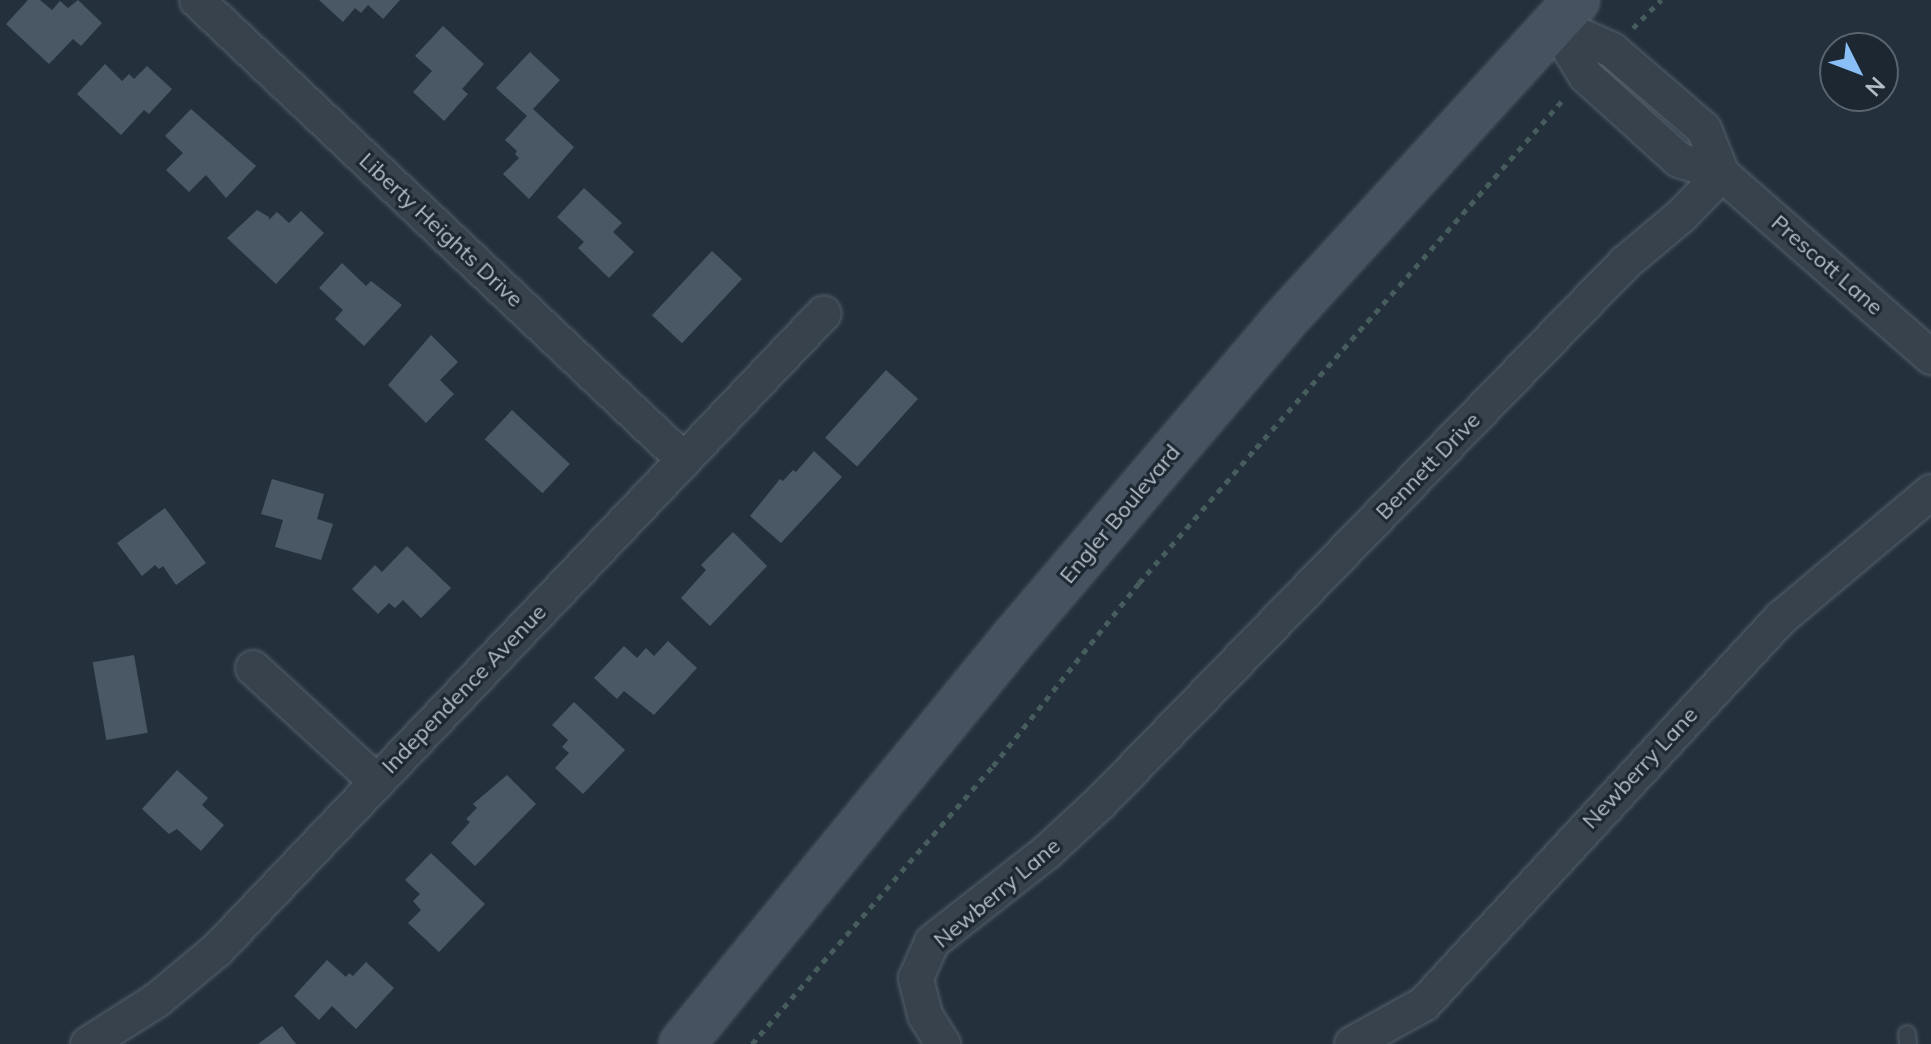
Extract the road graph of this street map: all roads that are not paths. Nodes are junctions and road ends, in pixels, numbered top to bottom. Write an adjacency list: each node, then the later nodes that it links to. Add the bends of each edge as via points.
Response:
1 (197, 0): 6 (street, Liberty Heights Drive)
2 (1566, 12): 3 (street, Prescott Lane, via 1704,129); 3 (street, Prescott Lane, via 1586,76 1679,160); 12 (main road, Engler Boulevard, via 1260,349 1014,638)
3 (1722, 174): 5 (street, Prescott Lane); 9 (street, Bennett Drive, via 1625,263)
4 (824, 313): 6 (street, Independence Avenue)
5 (1931, 357)
6 (684, 460): 10 (street, Independence Avenue)
7 (1931, 492): 14 (street, Newberry Lane, via 1781,618 1424,1004)
8 (253, 668): 10 (street)
9 (1139, 764): 13 (street, Newberry Lane, via 1048,851 932,942 916,978 925,1015)
10 (376, 781): 11 (street, Independence Avenue, via 218,949 157,1000)
11 (88, 1044)
12 (682, 1044)
13 (943, 1044)
14 (1352, 1044)

